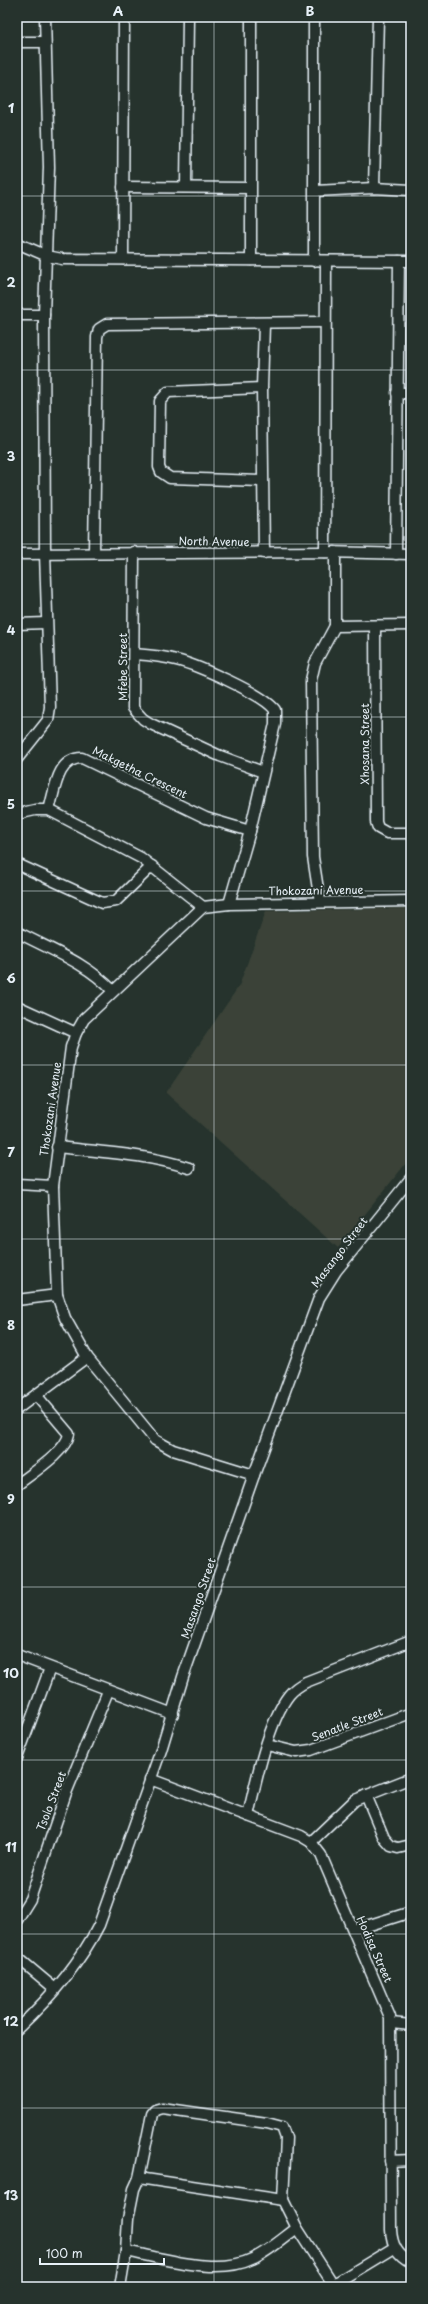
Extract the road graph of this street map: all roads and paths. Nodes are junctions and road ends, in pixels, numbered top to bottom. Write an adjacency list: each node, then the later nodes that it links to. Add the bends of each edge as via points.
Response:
1 (45, 17): 8 (street)
2 (124, 17): 9 (street)
3 (188, 17): 10 (street)
4 (251, 17): 11 (street)
5 (314, 17): 14 (street)
6 (378, 17): 12 (street)
7 (17, 42): 8 (street)
8 (45, 42): 16 (street, via 49,167)
9 (123, 187): 10 (street); 17 (street)
10 (186, 187): 11 (street)
11 (250, 188): 18 (street)
12 (374, 188): 13 (street); 14 (street)
13 (411, 190)
14 (315, 191): 19 (street)
15 (17, 243): 16 (street)
16 (46, 256): 17 (street, via 62,259); 24 (street)
17 (123, 260): 18 (street)
18 (251, 260): 19 (street)
19 (314, 261): 20 (street)
20 (326, 261): 21 (street); 25 (street)
21 (399, 261): 22 (street); 28 (street)
22 (411, 261)
23 (17, 315): 24 (street)
24 (44, 315): 34 (street)
25 (325, 322): 26 (street); 32 (street)
26 (264, 324): 27 (street); 35 (street, via 107,324 99,329)
27 (262, 388): 30 (street); 30 (street, via 164,394 160,401 159,467 161,472 170,478)
28 (397, 393): 29 (street); 38 (street)
29 (411, 393)
30 (262, 481): 36 (street)
31 (134, 552): 35 (street, North Avenue); 36 (street, North Avenue); 45 (street, Mfebe Street)
32 (325, 552): 33 (street, North Avenue); 36 (street, North Avenue)
33 (335, 552): 38 (street, North Avenue); 43 (street)
34 (44, 553): 35 (street, North Avenue); 37 (street, North Avenue); 40 (street)
35 (94, 553)
36 (264, 553)
37 (17, 554)
38 (396, 554): 39 (street, North Avenue)
39 (411, 554)
40 (46, 623): 41 (street); 46 (street, via 50,714)
41 (17, 624)
42 (411, 625): 44 (street)
43 (335, 626): 44 (street); 55 (street, via 315,663 311,680 313,857)
44 (376, 626): 51 (street, Xhosana Street, via 376,822 378,828 387,833)
45 (134, 654): 47 (street, Mfebe Street, via 133,708 143,719 220,756); 47 (street, via 178,660 270,703 276,716)
46 (17, 759)
47 (263, 772): 50 (street)
48 (50, 810): 49 (street); 50 (street, Makgetha Crescent, via 58,776 73,758 82,758 206,818); 53 (street, via 124,847)
49 (17, 814)
50 (250, 832): 56 (street)
51 (411, 833)
52 (17, 864): 53 (street, via 102,903 110,904)
53 (152, 866): 57 (street)
54 (411, 900): 55 (street, Thokozani Avenue)
55 (320, 902): 56 (street, Thokozani Avenue)
56 (229, 904): 57 (street, Thokozani Avenue)
57 (203, 907): 59 (street, Thokozani Avenue)
58 (17, 932): 59 (street, via 88,969)
59 (113, 992): 61 (street, Thokozani Avenue, via 84,1019)
60 (17, 1006): 61 (street)
61 (76, 1033): 62 (street, Thokozani Avenue, via 71,1047)
62 (57, 1147): 63 (street, via 158,1160); 66 (street, Thokozani Avenue)
63 (189, 1168)
64 (411, 1178): 72 (street, Masango Street, via 336,1271 319,1298)
65 (17, 1184): 66 (street)
66 (53, 1186): 67 (street, Thokozani Avenue)
67 (57, 1295): 68 (street); 69 (street, Thokozani Avenue, via 64,1318)
68 (17, 1300)
69 (86, 1357): 70 (street); 72 (street, Thokozani Avenue, via 148,1434 162,1445)
70 (36, 1395): 71 (street); 73 (street, via 65,1427 69,1434 68,1439 60,1450)
71 (17, 1409)
72 (254, 1476): 79 (street, Masango Street)
73 (17, 1485)
74 (411, 1641): 80 (street, via 297,1687 288,1696 278,1714)
75 (17, 1656): 76 (street)
76 (50, 1668): 77 (street); 81 (street)
77 (108, 1691): 79 (street); 89 (street, Tsolo Street, via 66,1793 30,1899)
78 (411, 1713): 80 (street, Senatle Street, via 311,1750 296,1752)
79 (173, 1714): 83 (street, Masango Street)
80 (267, 1745): 85 (street, via 257,1774)
81 (17, 1758)
82 (411, 1778): 84 (street)
83 (150, 1779): 85 (street); 92 (street, Masango Street, via 99,1925 88,1946)
84 (366, 1795): 86 (street, via 345,1808); 87 (street, via 388,1843 398,1848)
85 (248, 1816): 86 (street)
86 (311, 1842): 90 (street, Hodisa Street, via 320,1855)
87 (411, 1845)
88 (411, 1912): 90 (street)
89 (17, 1920)
90 (354, 1930): 93 (street, Hodisa Street, via 388,2007)
91 (17, 1956): 92 (street)
92 (54, 1988): 95 (street, Masango Street)
93 (391, 2023): 94 (street); 97 (street, Hodisa Street)
94 (411, 2025)
95 (17, 2029)
96 (411, 2160): 97 (street)
97 (390, 2161): 101 (street, Hodisa Street, via 390,2213)
98 (140, 2178): 99 (street); 99 (street, via 152,2114 158,2109 171,2108 282,2127 286,2138); 102 (street, via 134,2189 128,2219)
99 (282, 2200): 100 (street)
100 (297, 2228): 102 (street, via 253,2259 232,2266 211,2266); 104 (street)
101 (395, 2247): 103 (street); 104 (street)
102 (126, 2251): 105 (street)
103 (411, 2262)
104 (331, 2285)
105 (120, 2287)

